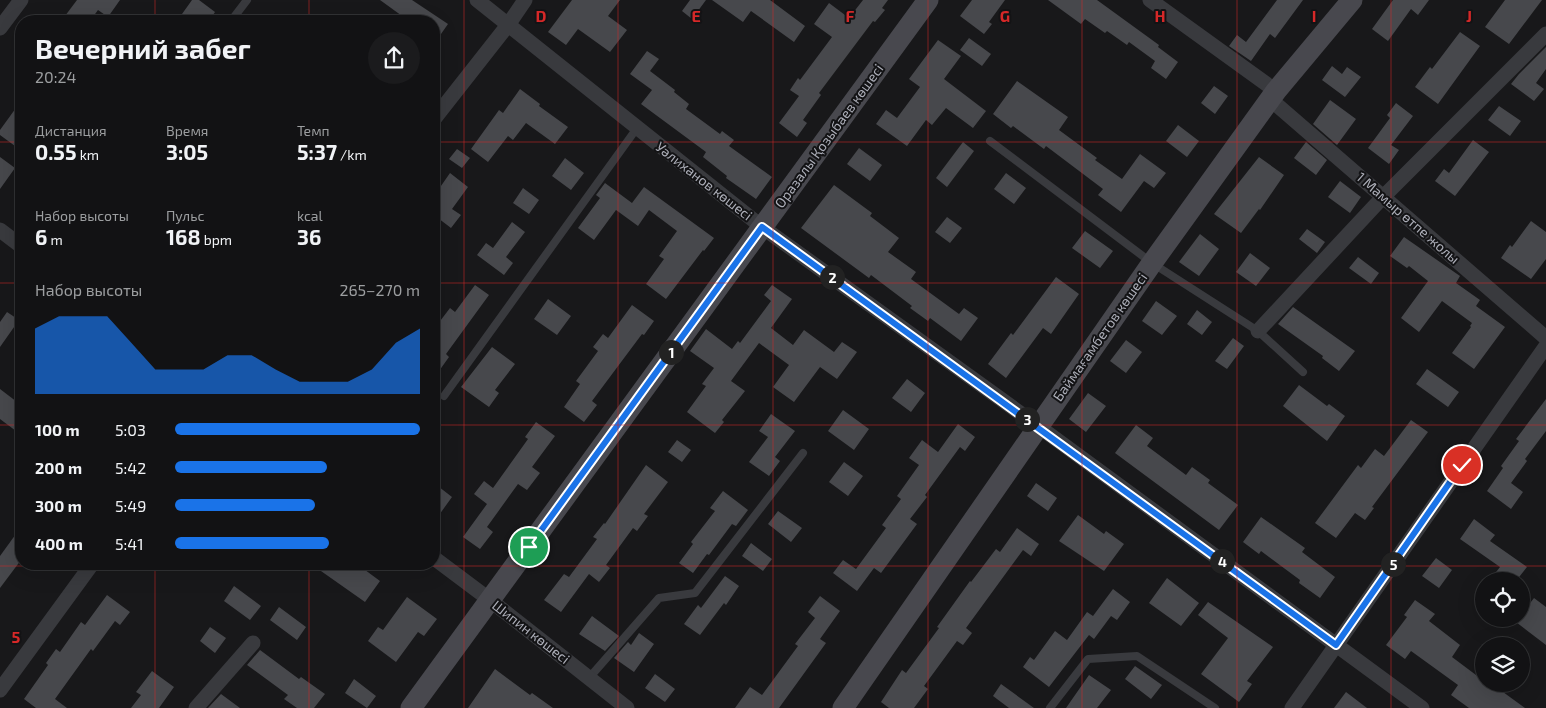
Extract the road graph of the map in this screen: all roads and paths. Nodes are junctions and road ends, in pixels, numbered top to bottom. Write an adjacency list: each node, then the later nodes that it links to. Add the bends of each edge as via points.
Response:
1 (20, 0): 9 (street)
2 (248, 0): 8 (lane)
3 (477, 0): 10 (street, Уәлиханов көшесі)
4 (525, 0): 10 (street)
5 (928, 0): 17 (street, Оразалы Қозыбаев көшесі)
6 (1150, 0): 12 (street, 1 Мамыр өтпе жолы)
7 (1352, 0): 12 (street, Баймағамбетов көшесі)
8 (236, 15)
9 (1, 23)
10 (508, 25): 13 (street); 14 (street, Уәлиханов көшесі)
11 (1546, 34): 16 (street)
12 (1273, 95): 16 (street, 1 Мамыр өтпе жолы); 20 (street, Баймағамбетов көшесі)
13 (440, 111)
14 (637, 128): 17 (street, Уәлиханов көшесі); 25 (lane)
15 (990, 141): 20 (lane)
16 (1383, 197): 21 (street); 22 (street, 1 Мамыр өтпе жолы)
17 (762, 227): 26 (street, Уәлиханов көшесі); 30 (street, Оразалы Қозыбаев көшесі)
18 (0, 230): 19 (street)
19 (15, 241)
20 (1152, 263): 21 (lane); 26 (street, Баймағамбетов көшесі)
21 (1258, 331): 24 (lane)
22 (1546, 338)
23 (1546, 346): 32 (street)
24 (1303, 372)
25 (444, 396)
26 (1038, 426): 32 (street, Уәлиханов көшесі); 38 (street, Баймағамбетов көшесі)
27 (803, 453): 33 (lane, via 695,593 659,598)
28 (440, 562): 30 (street, Шипин көшесі)
29 (88, 570): 34 (street)
30 (490, 600): 33 (street, Шипин көшесі); 36 (street, Оразалы Қозыбаев көшесі)
31 (253, 643): 35 (street)
32 (1336, 645): 41 (street); 42 (street, Уәлиханов көшесі)
33 (589, 678): 37 (street, Шипин көшесі)
34 (0, 690)
35 (196, 708)
36 (411, 708)
37 (627, 708)
38 (843, 708)
39 (1050, 708): 40 (lane, via 1088,659 1137,656)
40 (1215, 708)
41 (1292, 708)
42 (1422, 708)

